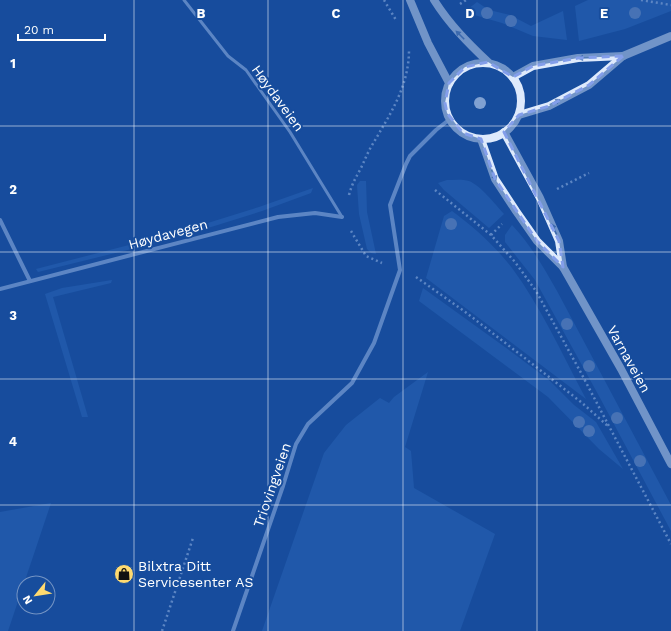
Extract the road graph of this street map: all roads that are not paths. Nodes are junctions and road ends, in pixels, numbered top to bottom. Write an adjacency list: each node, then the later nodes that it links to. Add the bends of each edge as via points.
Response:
1 (184, 0): 13 (lane, Høydaveien, via 228,56 246,70 290,132)
2 (410, 0): 8 (street)
3 (434, 0): 6 (street, one-way to 3, via 454,29)
4 (671, 36): 5 (street)
5 (623, 56): 7 (street, one-way to 7, via 578,58 533,66); 9 (street, one-way to 5, via 550,106 588,85)
6 (488, 62): 7 (street, via 499,66); 8 (street, via 465,67)
7 (513, 77): 9 (street, via 521,92)
8 (449, 83): 10 (street, via 445,103)
9 (518, 115): 11 (street, via 515,122)
10 (450, 119): 12 (street, via 463,133); 19 (street, Triovingveien, via 410,156 390,205 400,270 376,336 352,383 308,424 296,444)
11 (504, 132): 12 (street); 15 (street, Varnaveien, one-way to 11, via 560,241)
12 (481, 139): 15 (street, Varnaveien, one-way to 15, via 499,186 538,241)
13 (342, 217): 16 (street, Høydavegen, via 315,213 278,217)
14 (0, 220): 16 (street)
15 (563, 267): 18 (street, Varnaveien)
16 (30, 281): 17 (street, Høydavegen)
17 (0, 289)
18 (671, 464)
19 (233, 631)

